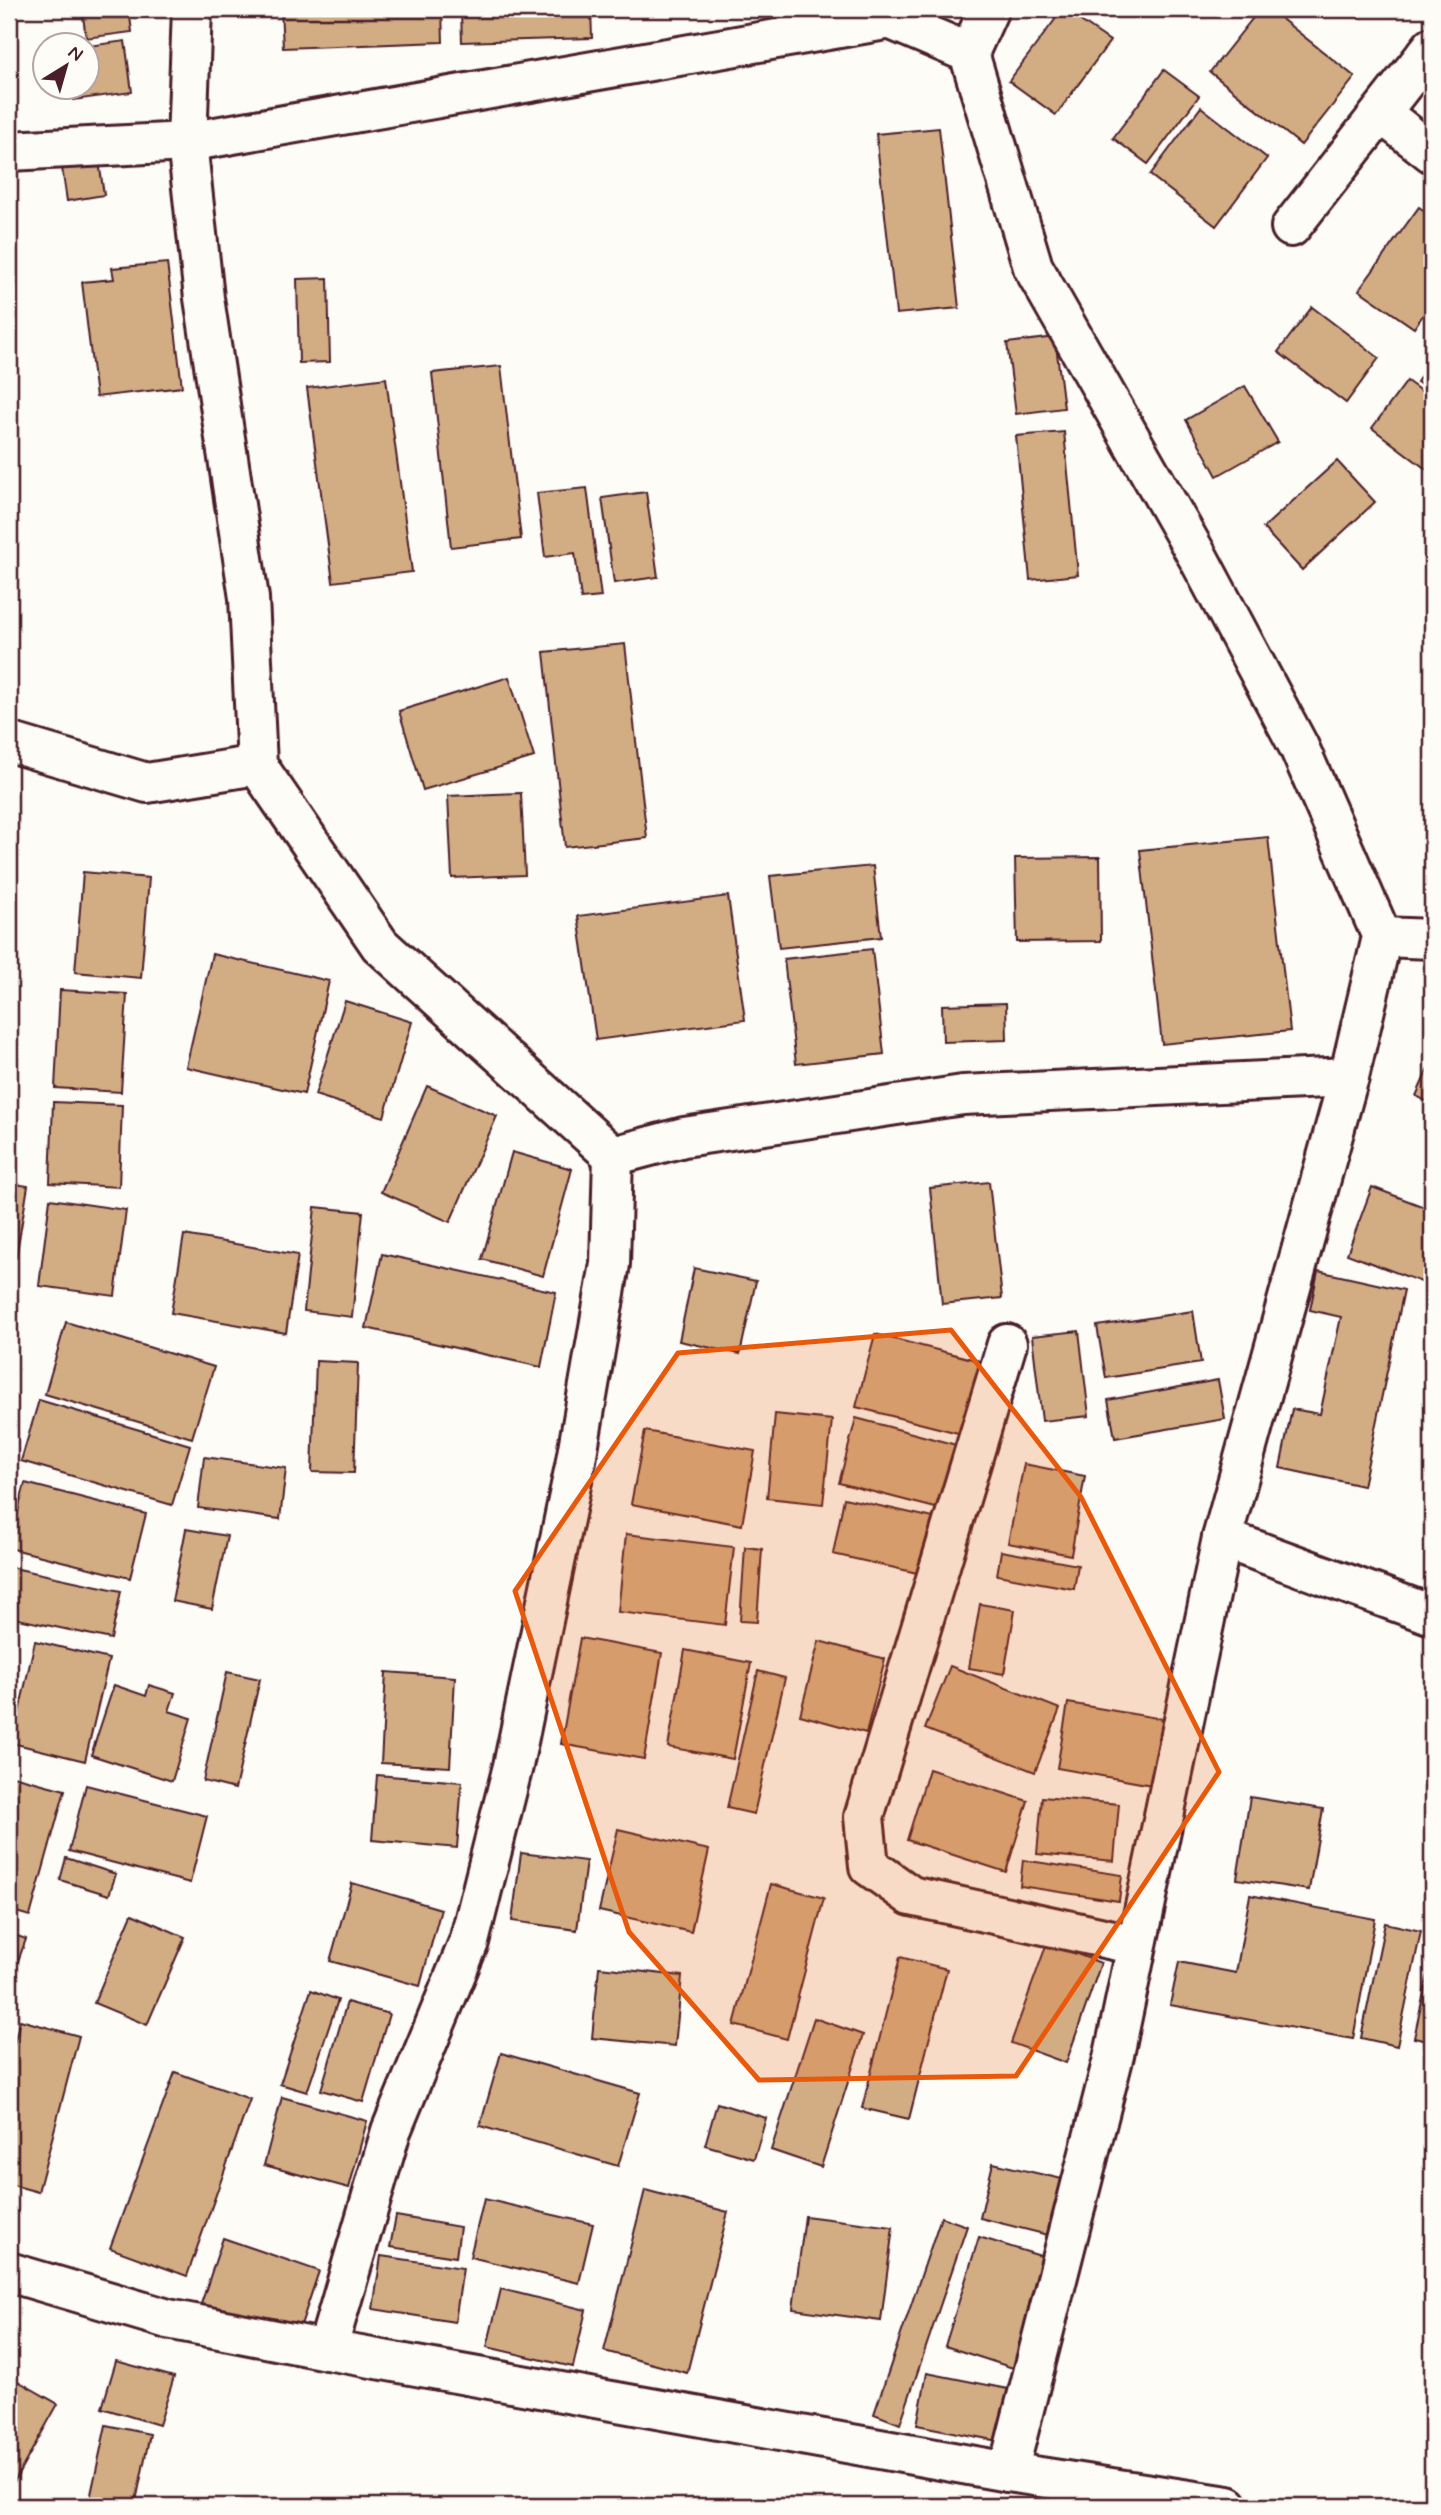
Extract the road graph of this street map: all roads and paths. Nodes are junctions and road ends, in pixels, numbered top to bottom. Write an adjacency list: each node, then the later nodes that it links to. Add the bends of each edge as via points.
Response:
1 (192, 9): 7 (street)
2 (989, 9): 5 (street)
3 (878, 14): 5 (street); 7 (street)
4 (1432, 47): 6 (street)
5 (969, 53): 13 (street, via 1033,267 1199,559 1299,747)
6 (1381, 113): 9 (street); 10 (street)
7 (187, 142): 8 (street); 12 (street, via 204,298 249,598)
8 (9, 151)
9 (1432, 153)
10 (1291, 227)
11 (9, 742): 12 (street, via 147,783)
12 (257, 765): 16 (street, via 380,945)
13 (1382, 937): 14 (street); 15 (street)
14 (1432, 939)
15 (1349, 1077): 16 (street, via 963,1095 684,1137); 18 (street)
16 (613, 1156): 22 (street, via 610,1265 575,1466 513,1766 469,1942 391,2132)
17 (1007, 1344): 20 (street, via 864,1816 869,1866 911,1896)
18 (1222, 1538): 19 (street); 20 (street)
19 (1432, 1615)
20 (1136, 1945): 23 (street, via 1114,2055)
21 (9, 2272): 22 (street, via 168,2319)
22 (327, 2350): 23 (street)
23 (1008, 2472): 24 (street)
24 (1228, 2506)

